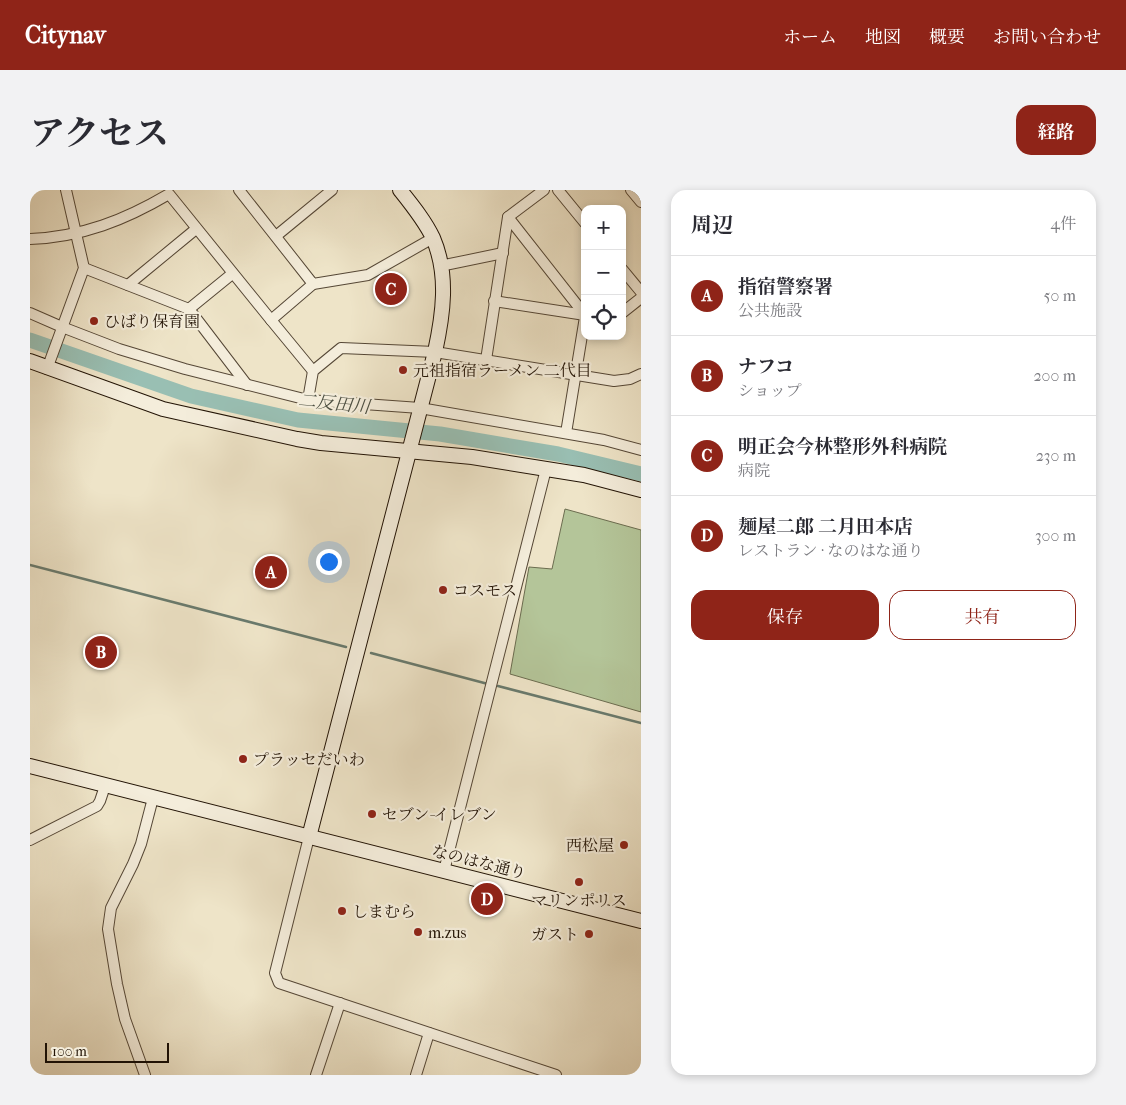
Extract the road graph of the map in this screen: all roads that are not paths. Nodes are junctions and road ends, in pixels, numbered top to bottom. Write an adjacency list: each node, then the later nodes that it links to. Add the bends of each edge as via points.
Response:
1 (66, 190): 14 (street)
2 (239, 190): 15 (street)
3 (332, 190): 9 (street)
4 (400, 190): 16 (street)
5 (544, 190): 11 (street)
6 (558, 190): 12 (street)
7 (632, 190): 10 (street)
8 (170, 191): 13 (street); 14 (street, via 139,211)
9 (320, 194): 15 (street)
10 (641, 202)
11 (508, 218): 18 (street); 30 (street)
12 (581, 218)
13 (196, 229): 21 (street); 24 (street)
14 (76, 234): 17 (street); 20 (street)
15 (276, 236): 23 (street)
16 (433, 238): 19 (street); 23 (street, via 368,275)
17 (30, 239)
18 (503, 253): 19 (street); 27 (street)
19 (440, 266): 36 (street, via 444,302)
20 (84, 268): 24 (street); 34 (street)
21 (232, 274): 28 (street); 33 (street)
22 (626, 274): 25 (street)
23 (314, 284): 33 (street)
24 (128, 285): 28 (street)
25 (641, 292)
26 (641, 298): 29 (street)
27 (494, 300): 32 (street); 37 (street)
28 (189, 309): 43 (street)
29 (626, 310)
30 (581, 311)
31 (30, 313): 34 (street)
32 (581, 315)
33 (271, 320): 40 (street)
34 (62, 327): 39 (street); 43 (street, via 119,349)
35 (581, 340): 42 (street)
36 (436, 352): 37 (street); 40 (street, via 341,348); 45 (street)
37 (486, 360): 42 (street)
38 (30, 362): 39 (street)
39 (47, 368): 48 (street, via 163,409 322,443)
40 (313, 371): 44 (street)
41 (641, 374): 42 (street, via 614,381)
42 (575, 375): 46 (street)
43 (247, 385): 44 (street)
44 (308, 400): 45 (street)
45 (420, 412): 46 (street); 48 (street)
46 (566, 433): 47 (street)
47 (640, 449)
48 (408, 452): 49 (street, via 472,457); 54 (street)
49 (546, 470): 50 (street, via 584,475); 56 (street)
50 (641, 490)
51 (30, 766): 52 (street, なのはな通り)
52 (105, 786): 53 (street, なのはな通り); 55 (street, via 97,806)
53 (153, 798): 54 (street, なのはな通り); 60 (street, via 141,844 111,908 108,929 125,1020)
54 (310, 836): 56 (street, なのはな通り); 58 (street, via 275,973 279,983)
55 (30, 840)
56 (444, 871): 57 (street, なのはな通り)
57 (641, 921)
58 (340, 1003): 59 (street); 61 (street)
59 (429, 1033): 62 (street); 63 (street)
60 (145, 1075)
61 (316, 1075)
62 (416, 1075)
63 (556, 1075)

